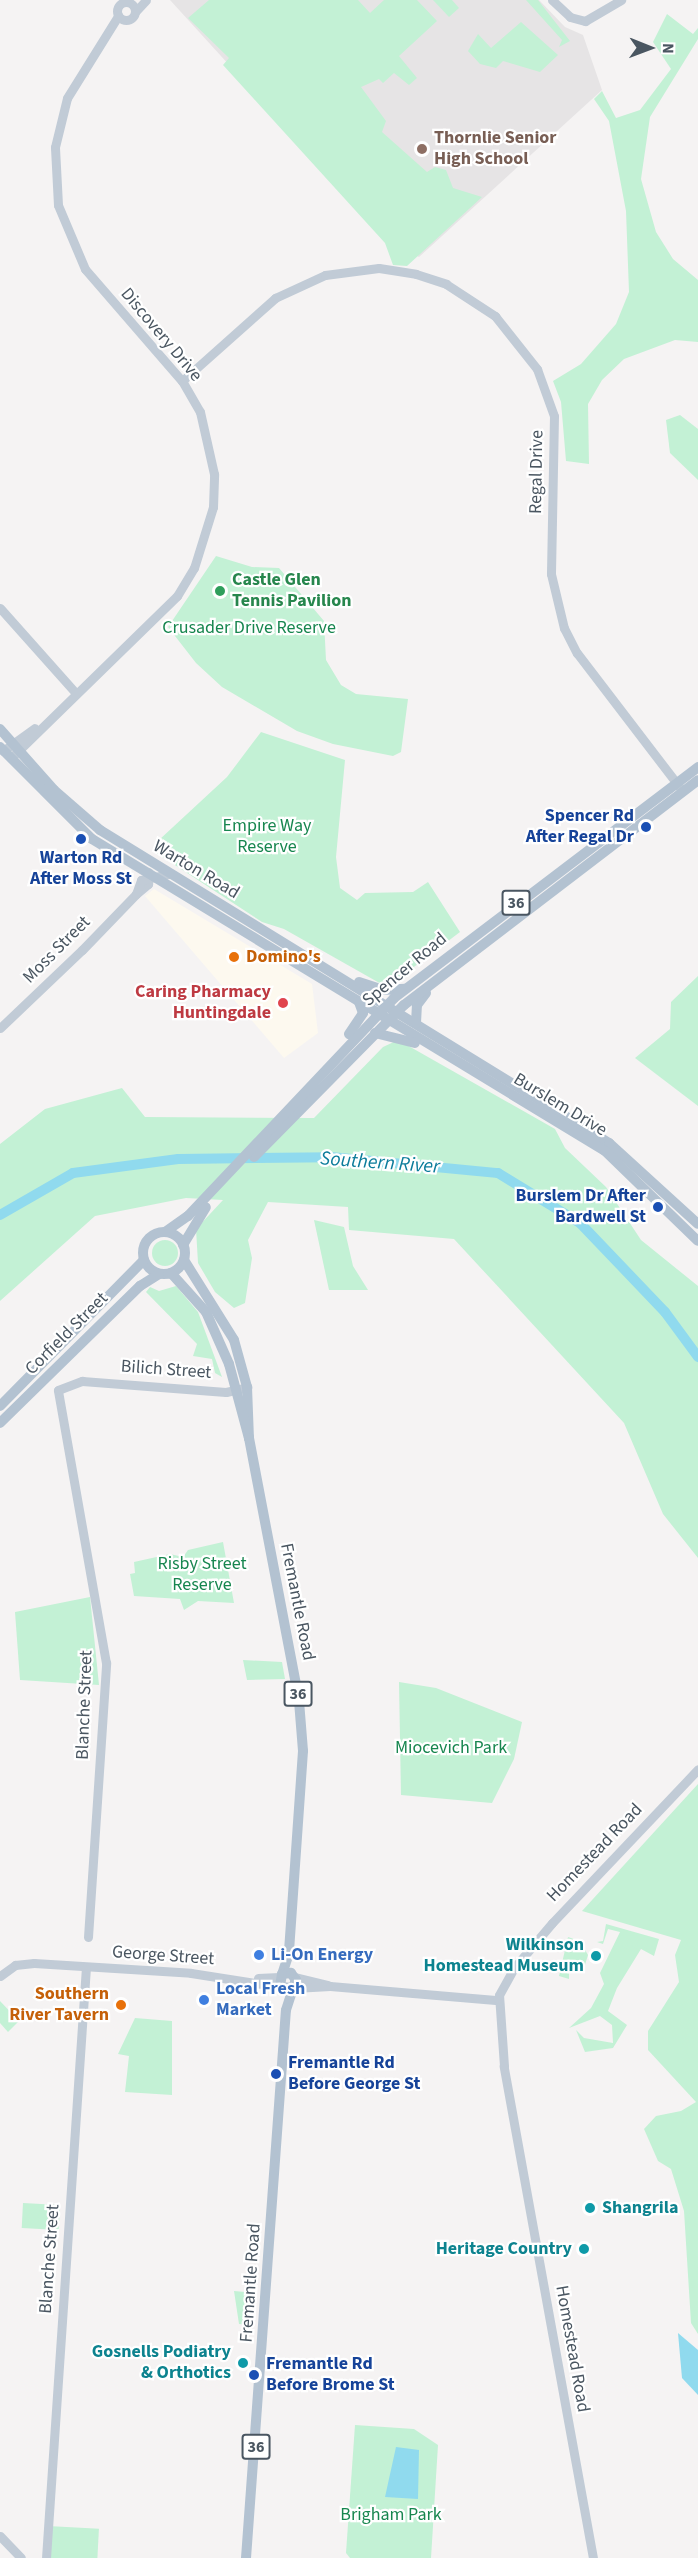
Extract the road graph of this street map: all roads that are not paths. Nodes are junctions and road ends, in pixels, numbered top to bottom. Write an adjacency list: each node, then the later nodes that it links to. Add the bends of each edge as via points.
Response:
1 (146, 0): 4 (street, Discovery Drive)
2 (552, 0): 3 (street, via 570,17 595,19)
3 (621, 0)
4 (125, 6): 5 (street, Discovery Drive, via 81,70 59,126 58,205 85,269)
5 (182, 381): 7 (street, Discovery Drive, via 206,428 214,474 205,542 177,596); 13 (street, Regal Drive, via 274,298 325,275 379,268 416,274 446,284 495,316 537,369 554,416 551,574 564,628)
6 (0, 608): 7 (street)
7 (74, 691): 9 (street, Discovery Drive)
8 (0, 729): 9 (main road, Warton Road)
9 (16, 746): 10 (street, Discovery Drive); 16 (main road, Warton Road, via 85,818)
10 (5, 752): 18 (main road, Warton Road, via 66,818)
11 (698, 767): 13 (main road, Spencer Road / 36)
12 (698, 780): 13 (main road, Spencer Road / 36)
13 (677, 789): 14 (main road, Spencer Road / 36); 15 (main road, Spencer Road / 36)
14 (659, 809): 15 (main road); 22 (main road, Spencer Road / 36)
15 (628, 819): 23 (main road, Spencer Road / 36)
16 (144, 858): 17 (main road, Warton Road); 18 (street)
17 (169, 874): 18 (street); 19 (main road, Warton Road)
18 (149, 876): 21 (main road, Warton Road); 34 (street, Moss Street)
19 (187, 884): 20 (main road, Warton Road); 21 (main road, via 187,892)
20 (226, 908): 24 (main road); 25 (main road, Warton Road)
21 (206, 910): 24 (main road, Warton Road)
22 (514, 918): 23 (main road, via 487,933); 26 (main road, Spencer Road / 36)
23 (481, 929): 27 (main road, Spencer Road / 36)
24 (258, 941): 28 (main road, Warton Road)
25 (318, 962): 27 (main road, via 374,987); 29 (main road, Warton Road)
26 (442, 975): 30 (main road, Spencer Road / 36); 33 (main road, via 417,1005)
27 (406, 989): 29 (main road, Spencer Road / 36)
28 (358, 1001): 31 (main road, Warton Road); 38 (main road, via 363,1013 359,1022)
29 (387, 1005): 30 (main road, Warton Road); 31 (main road, Spencer Road / 36)
30 (397, 1011): 32 (main road, Spencer Road / 36); 33 (main road, Burslem Drive)
31 (378, 1013): 32 (main road, Warton Road); 38 (main road, Spencer Road / 36)
32 (388, 1020): 35 (main road, Spencer Road / 36); 36 (main road, Burslem Drive)
33 (416, 1023): 37 (main road, Burslem Drive)
34 (0, 1028)
35 (375, 1033): 36 (main road, via 401,1036); 40 (main road, Spencer Road / 36)
36 (456, 1062): 39 (main road, Burslem Drive)
37 (488, 1068): 39 (main road); 42 (main road, Burslem Drive, via 609,1143)
38 (305, 1088): 40 (main road, Spencer Road / 36)
39 (509, 1094): 44 (main road, Burslem Drive, via 605,1151)
40 (266, 1139): 41 (main road, Spencer Road / 36)
41 (228, 1179): 43 (main road, Spencer Road / 36); 45 (main road, Spencer Road / 36, via 194,1222)
42 (698, 1224)
43 (165, 1232): 45 (main road); 46 (main road, 36, via 145,1244)
44 (697, 1237)
45 (183, 1245): 47 (main road)
46 (144, 1260): 49 (main road); 53 (main road, Corfield Street)
47 (184, 1260): 48 (main road); 51 (main road, Fremantle Road / 36, via 223,1317)
48 (171, 1273): 49 (main road); 52 (main road, Fremantle Road / 36, via 206,1312)
49 (159, 1274): 54 (main road, Corfield Street, via 140,1286)
50 (82, 1381): 52 (street, Bilich Street); 57 (street, Blanche Street, via 57,1380 106,1663)
51 (247, 1387): 52 (street, Bilich Street); 55 (main road, Fremantle Road / 36)
52 (235, 1390): 55 (main road, Fremantle Road / 36)
53 (0, 1406)
54 (0, 1423)
55 (249, 1438): 61 (main road, Fremantle Road / 36, via 303,1725)
56 (698, 1769): 62 (street, Homestead Road, via 506,1971)
57 (88, 1937)
58 (86, 1967): 59 (street, George Street, via 22,1963); 60 (street, George Street); 64 (street, Blanche Street)
59 (0, 1976)
60 (237, 1978): 61 (street, George Street); 61 (street, George Street)
61 (287, 1982): 62 (street, George Street); 66 (main road, Fremantle Road / 36)
62 (496, 1997): 67 (street, Homestead Road, via 500,2039)
63 (0, 2536): 65 (street)
64 (45, 2556)
65 (21, 2558)
66 (246, 2558)
67 (594, 2558)

